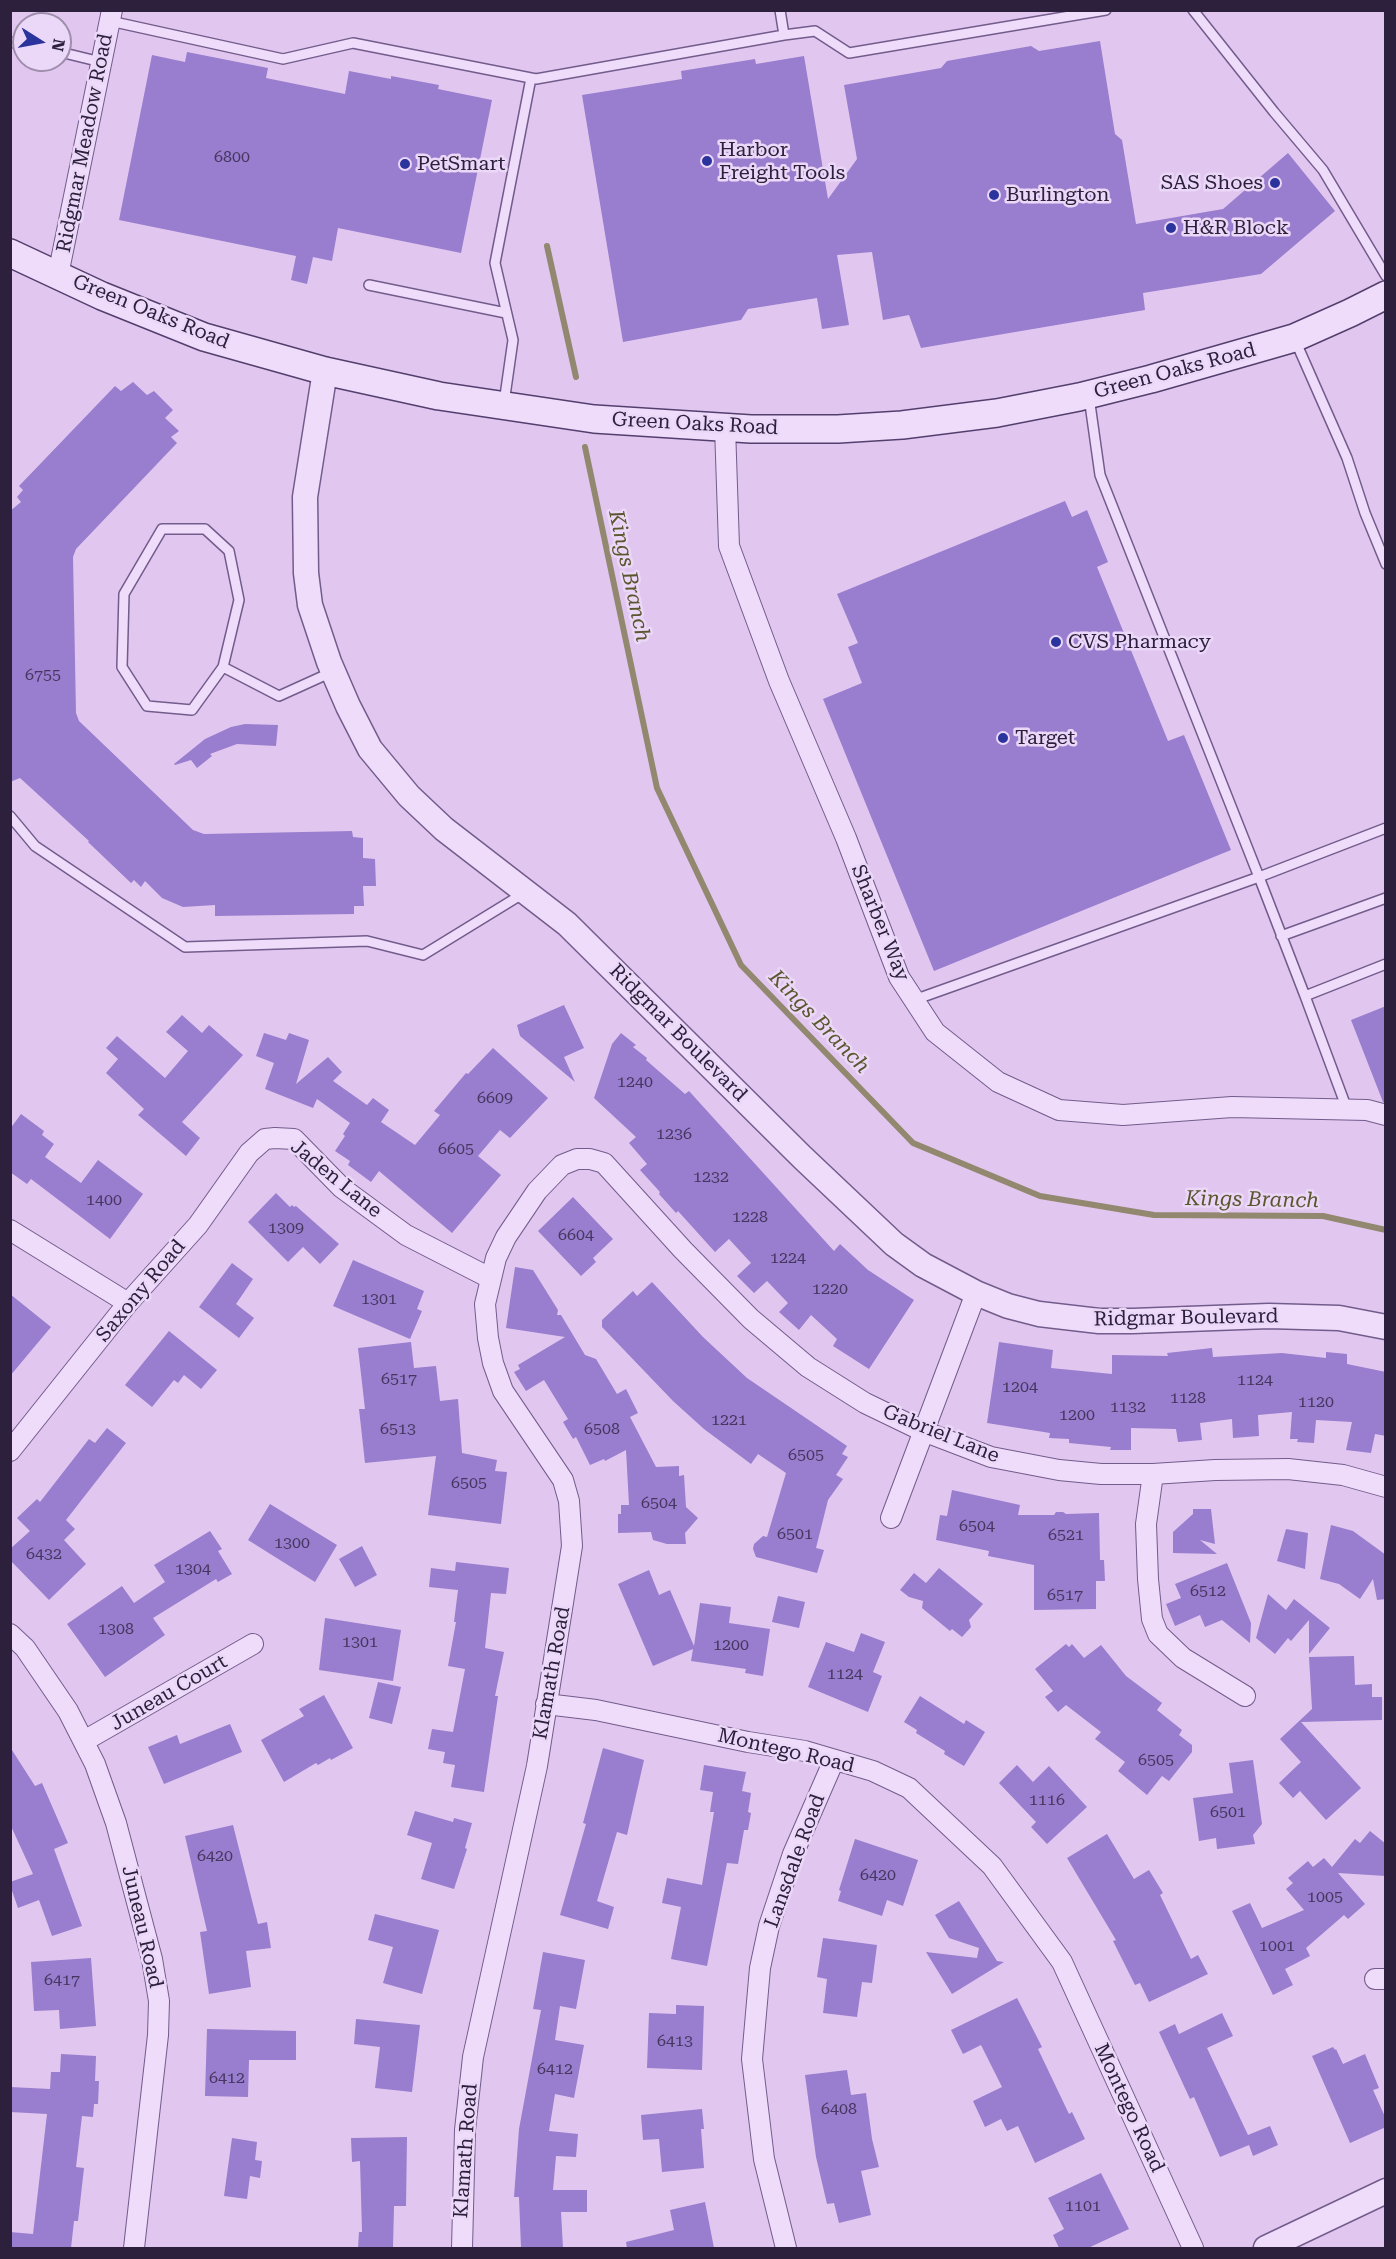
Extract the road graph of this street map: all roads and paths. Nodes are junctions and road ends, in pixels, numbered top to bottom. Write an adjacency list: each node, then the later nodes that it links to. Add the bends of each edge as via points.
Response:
1 (780, 10): 5 (lane)
2 (1106, 10): 5 (lane, via 849,53 815,31)
3 (1193, 10): 11 (lane, via 1323,170)
4 (111, 16): 7 (street, Ridgmar Meadow Road); 8 (lane, via 283,59 354,43)
5 (784, 35): 8 (lane)
6 (72, 55): 7 (lane)
7 (101, 62): 10 (street, Ridgmar Meadow Road)
8 (531, 78): 14 (lane, via 495,263)
9 (10, 253): 10 (main road, Green Oaks Road)
10 (58, 275): 16 (main road, Green Oaks Road, via 204,337)
11 (1386, 276)
12 (369, 285): 14 (lane)
13 (1386, 294): 15 (main road, Green Oaks Road)
14 (506, 313): 18 (lane, via 513,340)
15 (1294, 338): 17 (main road, Green Oaks Road); 20 (lane, via 1347,458)
16 (325, 371): 18 (main road, Green Oaks Road); 22 (street, Ridgmar Boulevard, via 305,497 306,573 310,605)
17 (1089, 394): 19 (main road, Green Oaks Road, via 998,413 902,425 838,429); 25 (lane, via 1100,475)
18 (504, 406): 19 (main road, Green Oaks Road, via 594,419)
19 (724, 427): 31 (street, Sharber Way, via 729,546 779,681 846,838 899,977)
20 (1386, 564)
21 (223, 667): 21 (lane, via 238,600 229,551 205,529 162,529 124,594 122,667 147,706 192,710); 22 (lane, via 279,696)
22 (334, 671): 26 (street, Ridgmar Boulevard, via 370,749 409,796 444,829)
23 (10, 816): 26 (lane, via 35,846 185,947 367,941 423,955)
24 (1386, 828): 25 (lane)
25 (1258, 877): 28 (lane); 31 (lane)
26 (526, 892): 38 (street, Ridgmar Boulevard, via 567,924 894,1244 922,1265)
27 (1386, 898): 28 (lane)
28 (1281, 936): 30 (lane)
29 (1386, 964): 30 (lane)
30 (1305, 996): 32 (lane)
31 (914, 1000): 32 (street, Sharber Way, via 935,1032 998,1082 1059,1110 1123,1115 1232,1107)
32 (1347, 1110): 33 (street, Sharber Way)
33 (1386, 1115)
34 (275, 1138): 37 (street, Jaden Lane, via 294,1139 342,1188 406,1235); 39 (street, Saxony Road, via 265,1139 249,1153 198,1224)
35 (590, 1159): 37 (street, Klamath Road, via 562,1165 537,1191 506,1237); 41 (street, Gabriel Lane, via 604,1163 751,1319 808,1367 865,1403)
36 (10, 1230): 39 (street)
37 (490, 1278): 49 (street, Klamath Road, via 485,1304 493,1363 503,1391 563,1480 569,1501 572,1546)
38 (976, 1293): 40 (street, Ridgmar Boulevard, via 1039,1314 1099,1321 1269,1316 1339,1318); 41 (street)
39 (128, 1304): 42 (street, Saxony Road)
40 (1386, 1327)
41 (923, 1431): 43 (street, Gabriel Lane, via 991,1457 1059,1470); 45 (street)
42 (10, 1451)
43 (1153, 1474): 44 (street, Gabriel Lane, via 1288,1469 1343,1474); 48 (street, via 1146,1524 1152,1619 1158,1634 1183,1658)
44 (1386, 1486)
45 (891, 1518)
46 (10, 1634): 50 (street, Juneau Road, via 25,1648)
47 (253, 1644): 50 (street, Juneau Court)
48 (1245, 1696)
49 (546, 1704): 51 (street, Montego Road, via 596,1710); 54 (street, Klamath Road, via 537,1766 473,2057 465,2130)
50 (84, 1741): 53 (street, Juneau Road, via 116,1823 152,1959 159,2001)
51 (834, 1760): 55 (street, Lansdale Road, via 793,1854 769,1926 760,1968 752,2059 764,2159); 56 (street, Montego Road, via 873,1771 909,1788 992,1866 1062,1962)
52 (1386, 2191): 57 (street)
53 (134, 2248)
54 (462, 2248)
55 (786, 2248)
56 (1193, 2248)
57 (1266, 2248)

